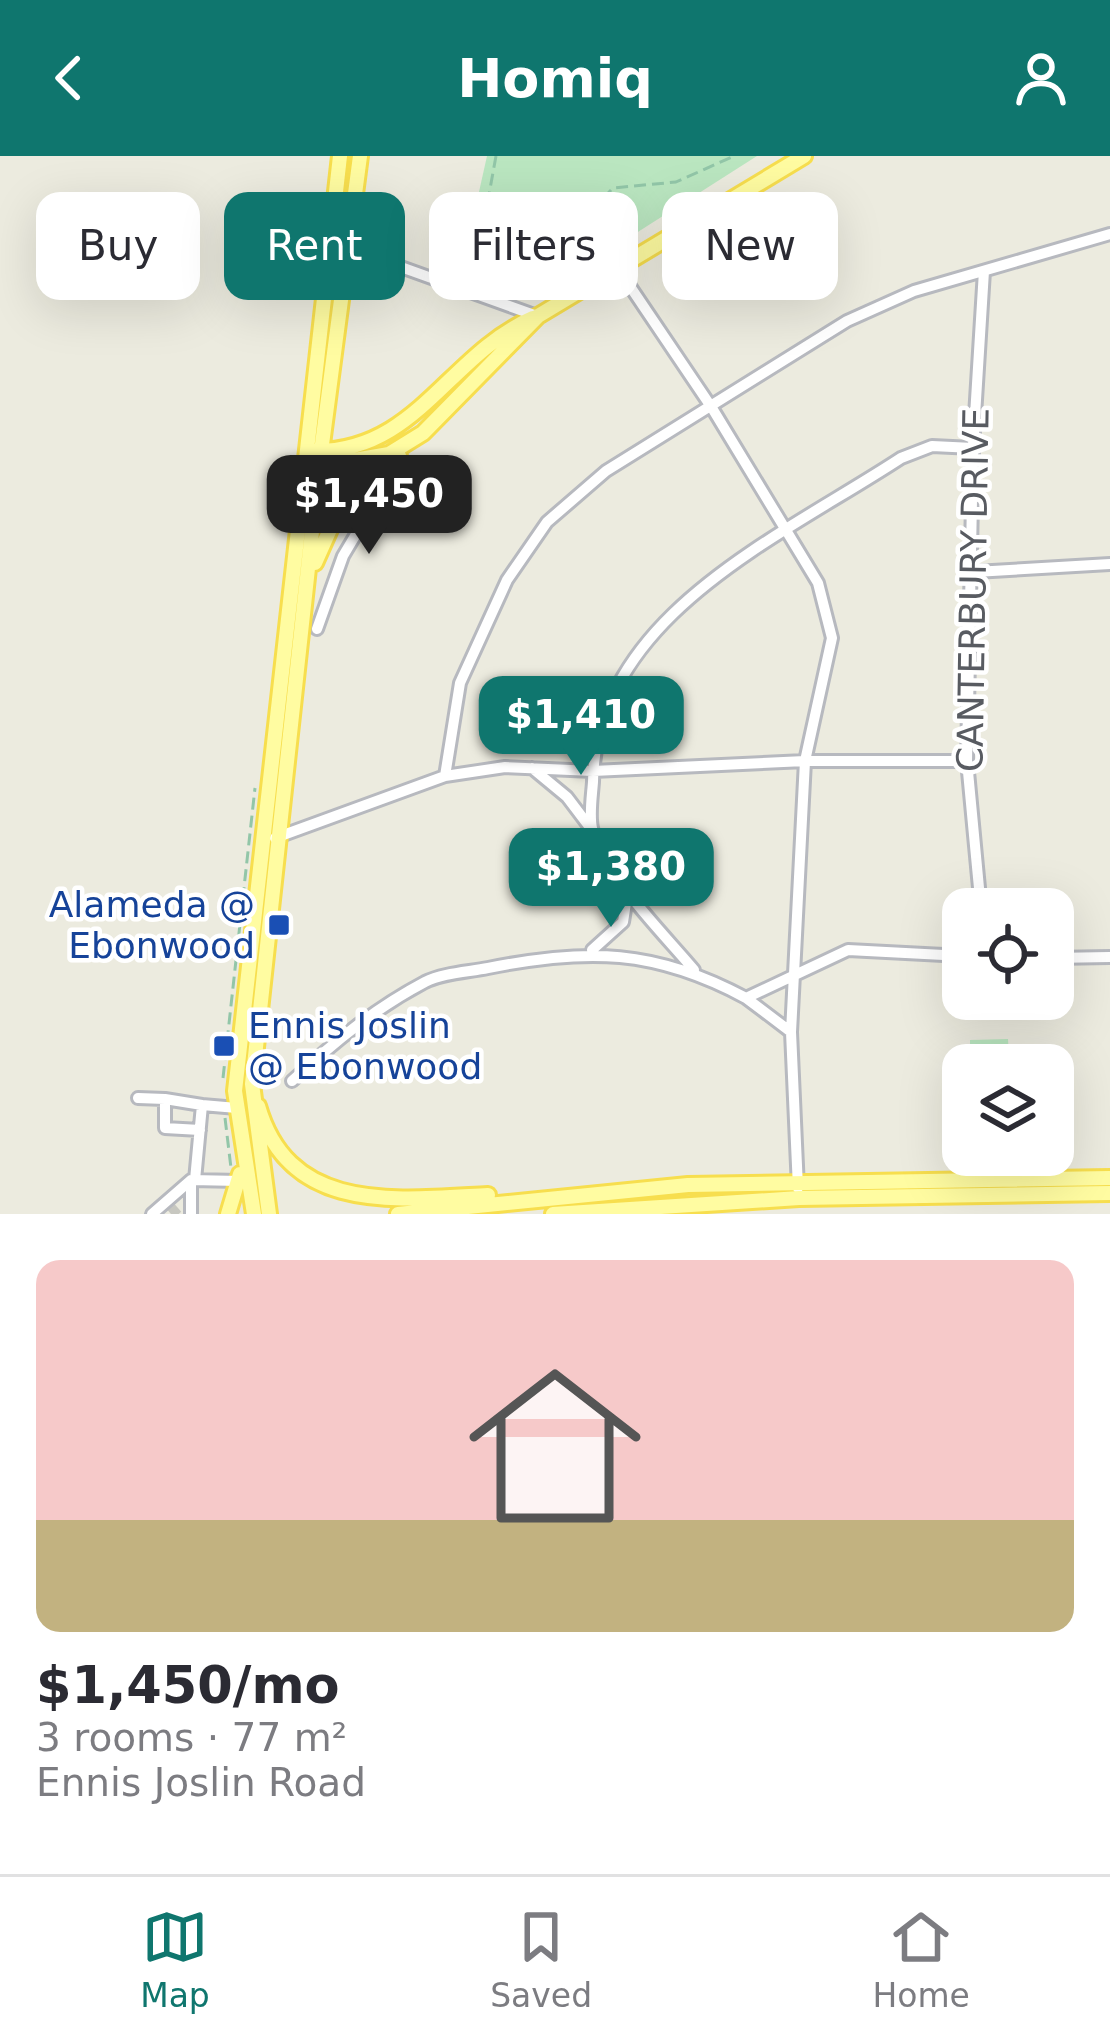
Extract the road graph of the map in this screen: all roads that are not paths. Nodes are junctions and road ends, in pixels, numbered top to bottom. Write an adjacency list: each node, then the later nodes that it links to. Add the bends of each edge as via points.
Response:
1 (340, 156): 16 (main road, via 304,451)
2 (360, 156): 4 (main road)
3 (804, 156): 6 (main road)
4 (355, 192)
5 (1110, 234): 8 (street)
6 (638, 255)
7 (405, 268): 12 (street)
8 (984, 271): 13 (street, via 914,290 847,321); 15 (street, CANTERBURY DRIVE)
9 (638, 298): 13 (street)
10 (340, 300): 16 (main road)
11 (564, 300): 12 (main road)
12 (538, 316): 14 (main road); 16 (main road, via 499,333 390,435)
13 (712, 408): 20 (street); 29 (street, via 606,472 547,523 474,643 452,718)
14 (423, 433): 16 (main road, via 389,454); 18 (main road)
15 (974, 448): 20 (street, via 932,446 902,458); 22 (street, CANTERBURY DRIVE)
16 (314, 462): 23 (main road); 31 (main road)
17 (393, 472): 19 (street)
18 (340, 507): 19 (street); 23 (main road)
19 (362, 519): 24 (street)
20 (787, 533): 25 (street, via 818,584 832,638); 28 (street, via 724,573 641,644 595,734)
21 (1110, 564): 22 (street)
22 (975, 572): 26 (street, CANTERBURY DRIVE)
23 (307, 585): 32 (main road)
24 (316, 629)
25 (805, 761): 26 (street); 28 (street); 40 (street)
26 (967, 761): 33 (street, CANTERBURY DRIVE)
27 (531, 768): 28 (street); 29 (street); 30 (street)
28 (593, 771): 30 (street)
29 (446, 776): 32 (street)
30 (592, 830): 34 (street)
31 (260, 838): 32 (street); 48 (main road)
32 (279, 838): 44 (main road)
33 (979, 888)
34 (628, 890): 35 (street, via 623,922); 39 (street)
35 (588, 953): 39 (street); 43 (street, via 430,979 356,1022)
36 (942, 955): 40 (street, via 848,950)
37 (1110, 957): 38 (street)
38 (1074, 958)
39 (694, 970): 41 (street)
40 (795, 971): 41 (street); 42 (street)
41 (746, 998): 42 (street)
42 (791, 1032): 57 (street)
43 (292, 1081)
44 (252, 1084): 58 (main road, via 275,1147 298,1174 350,1202); 69 (main road)
45 (137, 1098): 46 (street)
46 (165, 1099): 47 (street); 49 (street, via 165,1128)
47 (202, 1106): 48 (street); 49 (street)
48 (236, 1108): 50 (main road)
49 (200, 1130): 51 (street)
50 (239, 1144): 52 (main road); 68 (main road)
51 (193, 1180): 52 (street); 59 (street); 65 (street)
52 (240, 1181): 67 (main road)
53 (760, 1184): 54 (main road); 57 (main road); 60 (main road)
54 (688, 1185): 56 (main road); 61 (main road)
55 (1104, 1186): 57 (main road)
56 (638, 1190): 58 (main road); 62 (main road)
57 (798, 1190): 60 (main road)
58 (600, 1193): 63 (main road)
59 (190, 1198): 64 (street); 66 (street)
60 (761, 1200): 61 (main road)
61 (688, 1204): 62 (main road)
62 (639, 1206): 71 (main road)
63 (532, 1207): 70 (main road)
64 (178, 1208)
65 (152, 1214)
66 (191, 1214)
67 (228, 1214)
68 (254, 1214)
69 (269, 1214)
70 (398, 1214)
71 (554, 1214)

